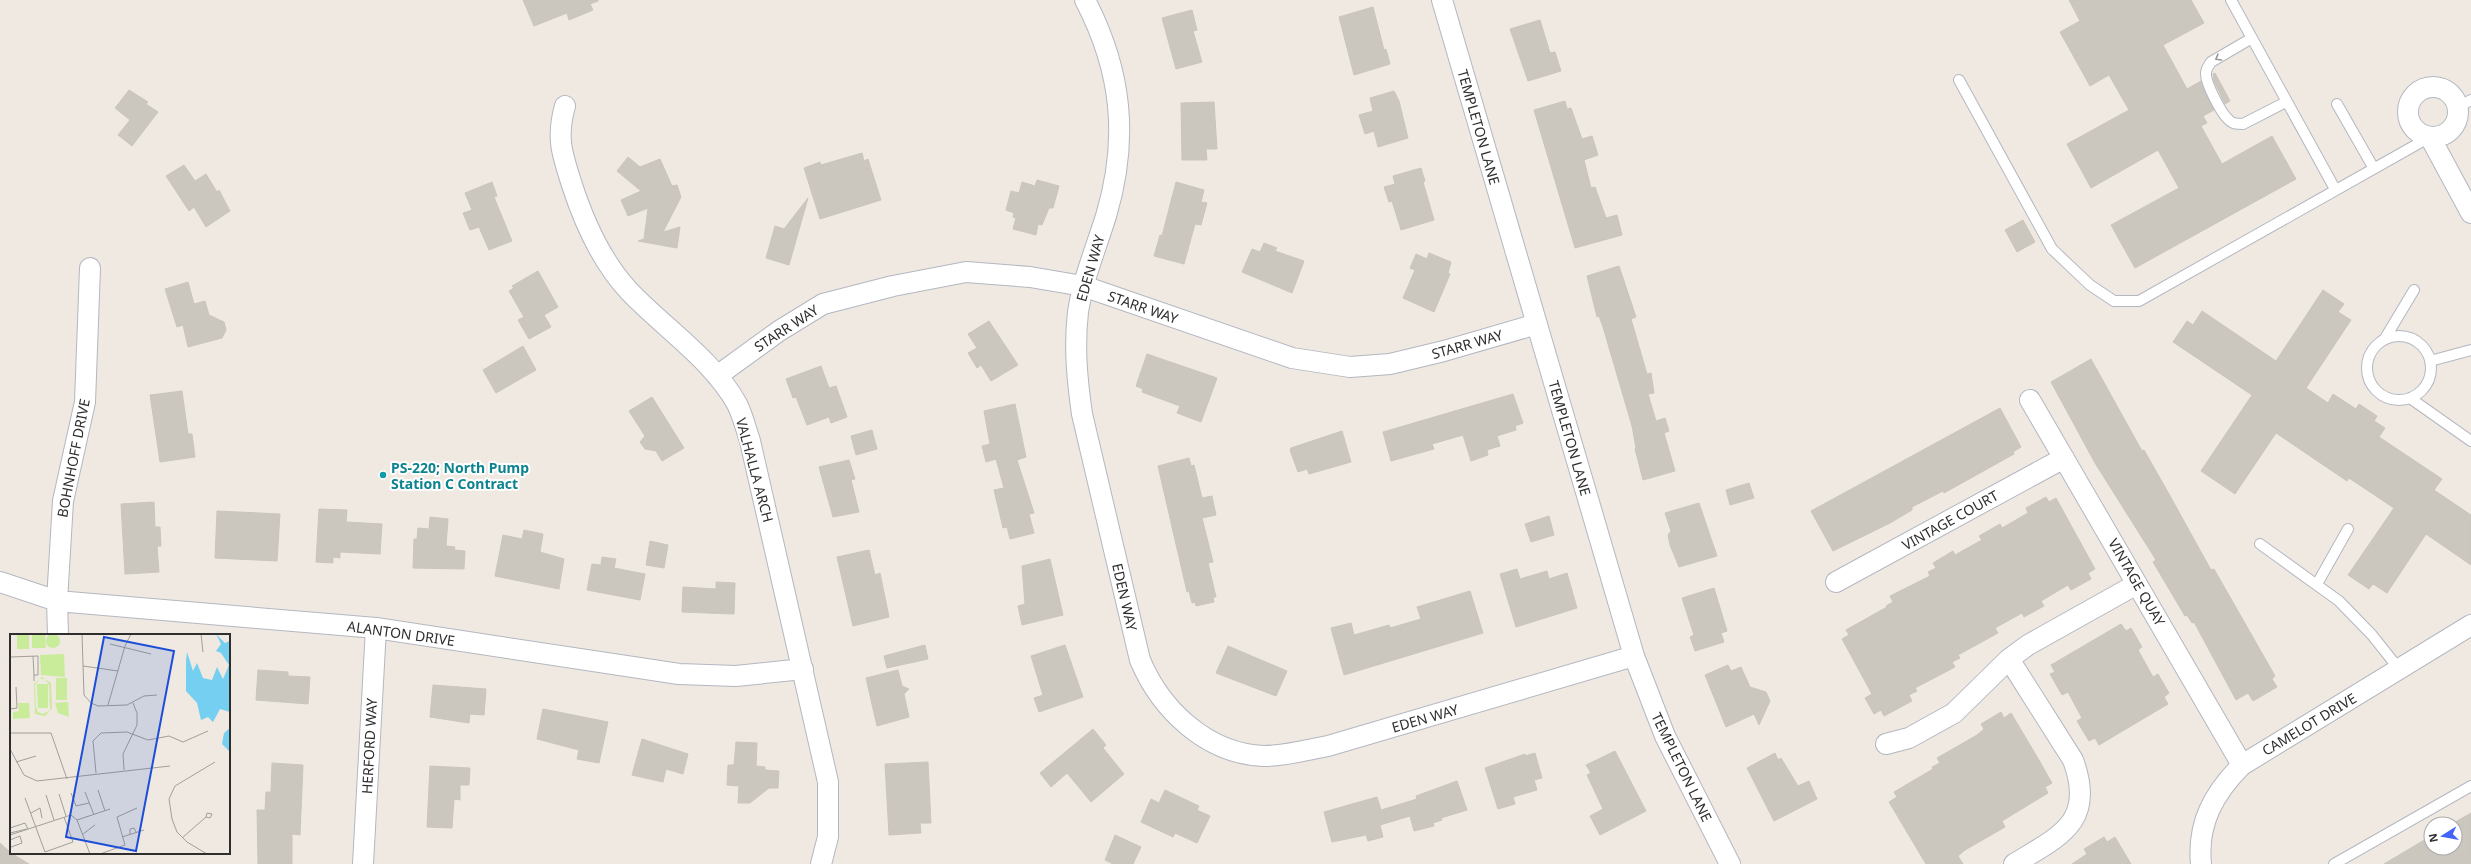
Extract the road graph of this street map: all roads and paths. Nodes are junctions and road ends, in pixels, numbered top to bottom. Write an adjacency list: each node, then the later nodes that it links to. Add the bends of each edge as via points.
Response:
1 (1085, 0): 15 (street, EDEN WAY, via 1104,39 1114,72 1119,106 1120,147 1106,214)
2 (1442, 0): 17 (street, TEMPLETON LANE)
3 (2230, 0): 4 (lane)
4 (2252, 38): 6 (lane); 6 (lane, one-way to 6, via 2211,62 2207,68 2207,82 2223,112 2236,124 2243,124)
5 (1959, 80): 12 (lane, via 2052,249 2090,285 2114,301 2139,301)
6 (2286, 102): 12 (lane)
7 (2337, 104): 11 (lane)
8 (2465, 104): 10 (street, via 2452,129 2445,134); 10 (street, via 2436,86 2427,87 2412,97 2408,105 2410,122 2415,130)
9 (565, 106): 21 (street, VALHALLA ARCH, via 559,127 562,155 579,206 605,259 628,290)
10 (2430, 137): 11 (lane); 13 (street)
11 (2373, 167): 12 (lane)
12 (2335, 189)
13 (2471, 213)
14 (90, 268): 32 (street, BOHNHOFF DRIVE, via 85,402 63,501)
15 (1083, 286): 17 (street, STARR WAY, via 1292,358 1350,367 1398,362); 21 (street, STARR WAY, via 1030,277 966,272 893,286 823,304 779,330); 36 (street, EDEN WAY, via 1075,346 1076,376 1082,414 1140,660 1149,681 1162,700 1174,714 1200,735 1240,752 1264,756 1286,754 1328,746)
16 (2414, 290): 18 (lane)
17 (1536, 324): 36 (street, TEMPLETON LANE)
18 (2384, 340): 20 (lane, via 2402,336 2412,339 2420,344); 22 (lane, via 2376,346 2367,365 2372,385 2388,398)
19 (2471, 350): 20 (lane)
20 (2430, 361): 22 (lane, via 2428,379 2424,387)
21 (717, 376): 38 (street, VALHALLA ARCH, via 737,405 750,441)
22 (2410, 398): 24 (lane)
23 (2030, 400): 25 (street, VINTAGE QUAY)
24 (2471, 441)
25 (2064, 458): 29 (street, VINTAGE COURT); 30 (street, VINTAGE QUAY)
26 (2348, 529): 31 (lane)
27 (2260, 544): 31 (lane)
28 (0, 582): 32 (street, ALANTON DRIVE)
29 (1836, 582)
30 (2137, 584): 37 (street, via 2028,645); 41 (street, VINTAGE QUAY)
31 (2317, 584): 39 (lane, via 2339,601)
32 (56, 601): 34 (street, ALANTON DRIVE); 35 (street, BOHNHOFF DRIVE)
33 (2471, 625): 39 (street, CAMELOT DRIVE)
34 (376, 628): 38 (street, ALANTON DRIVE, via 679,674 736,676); 43 (street, HERFORD WAY)
35 (58, 634)
36 (1634, 656): 45 (street, TEMPLETON LANE, via 1665,736)
37 (2009, 659): 40 (street, via 1954,713 1909,738); 46 (street, via 2073,760 2081,792 2078,812 2072,824 2058,838)
38 (803, 669): 44 (street, VALHALLA ARCH, via 828,782 828,837)
39 (2400, 669): 41 (street, CAMELOT DRIVE)
40 (1886, 744)
41 (2242, 765): 47 (street, CAMELOT DRIVE, via 2223,785 2207,814 2202,830)
42 (2471, 786): 48 (lane)
43 (363, 864)
44 (821, 864)
45 (1730, 864)
46 (2014, 864)
47 (2201, 864)
48 (2334, 864)

